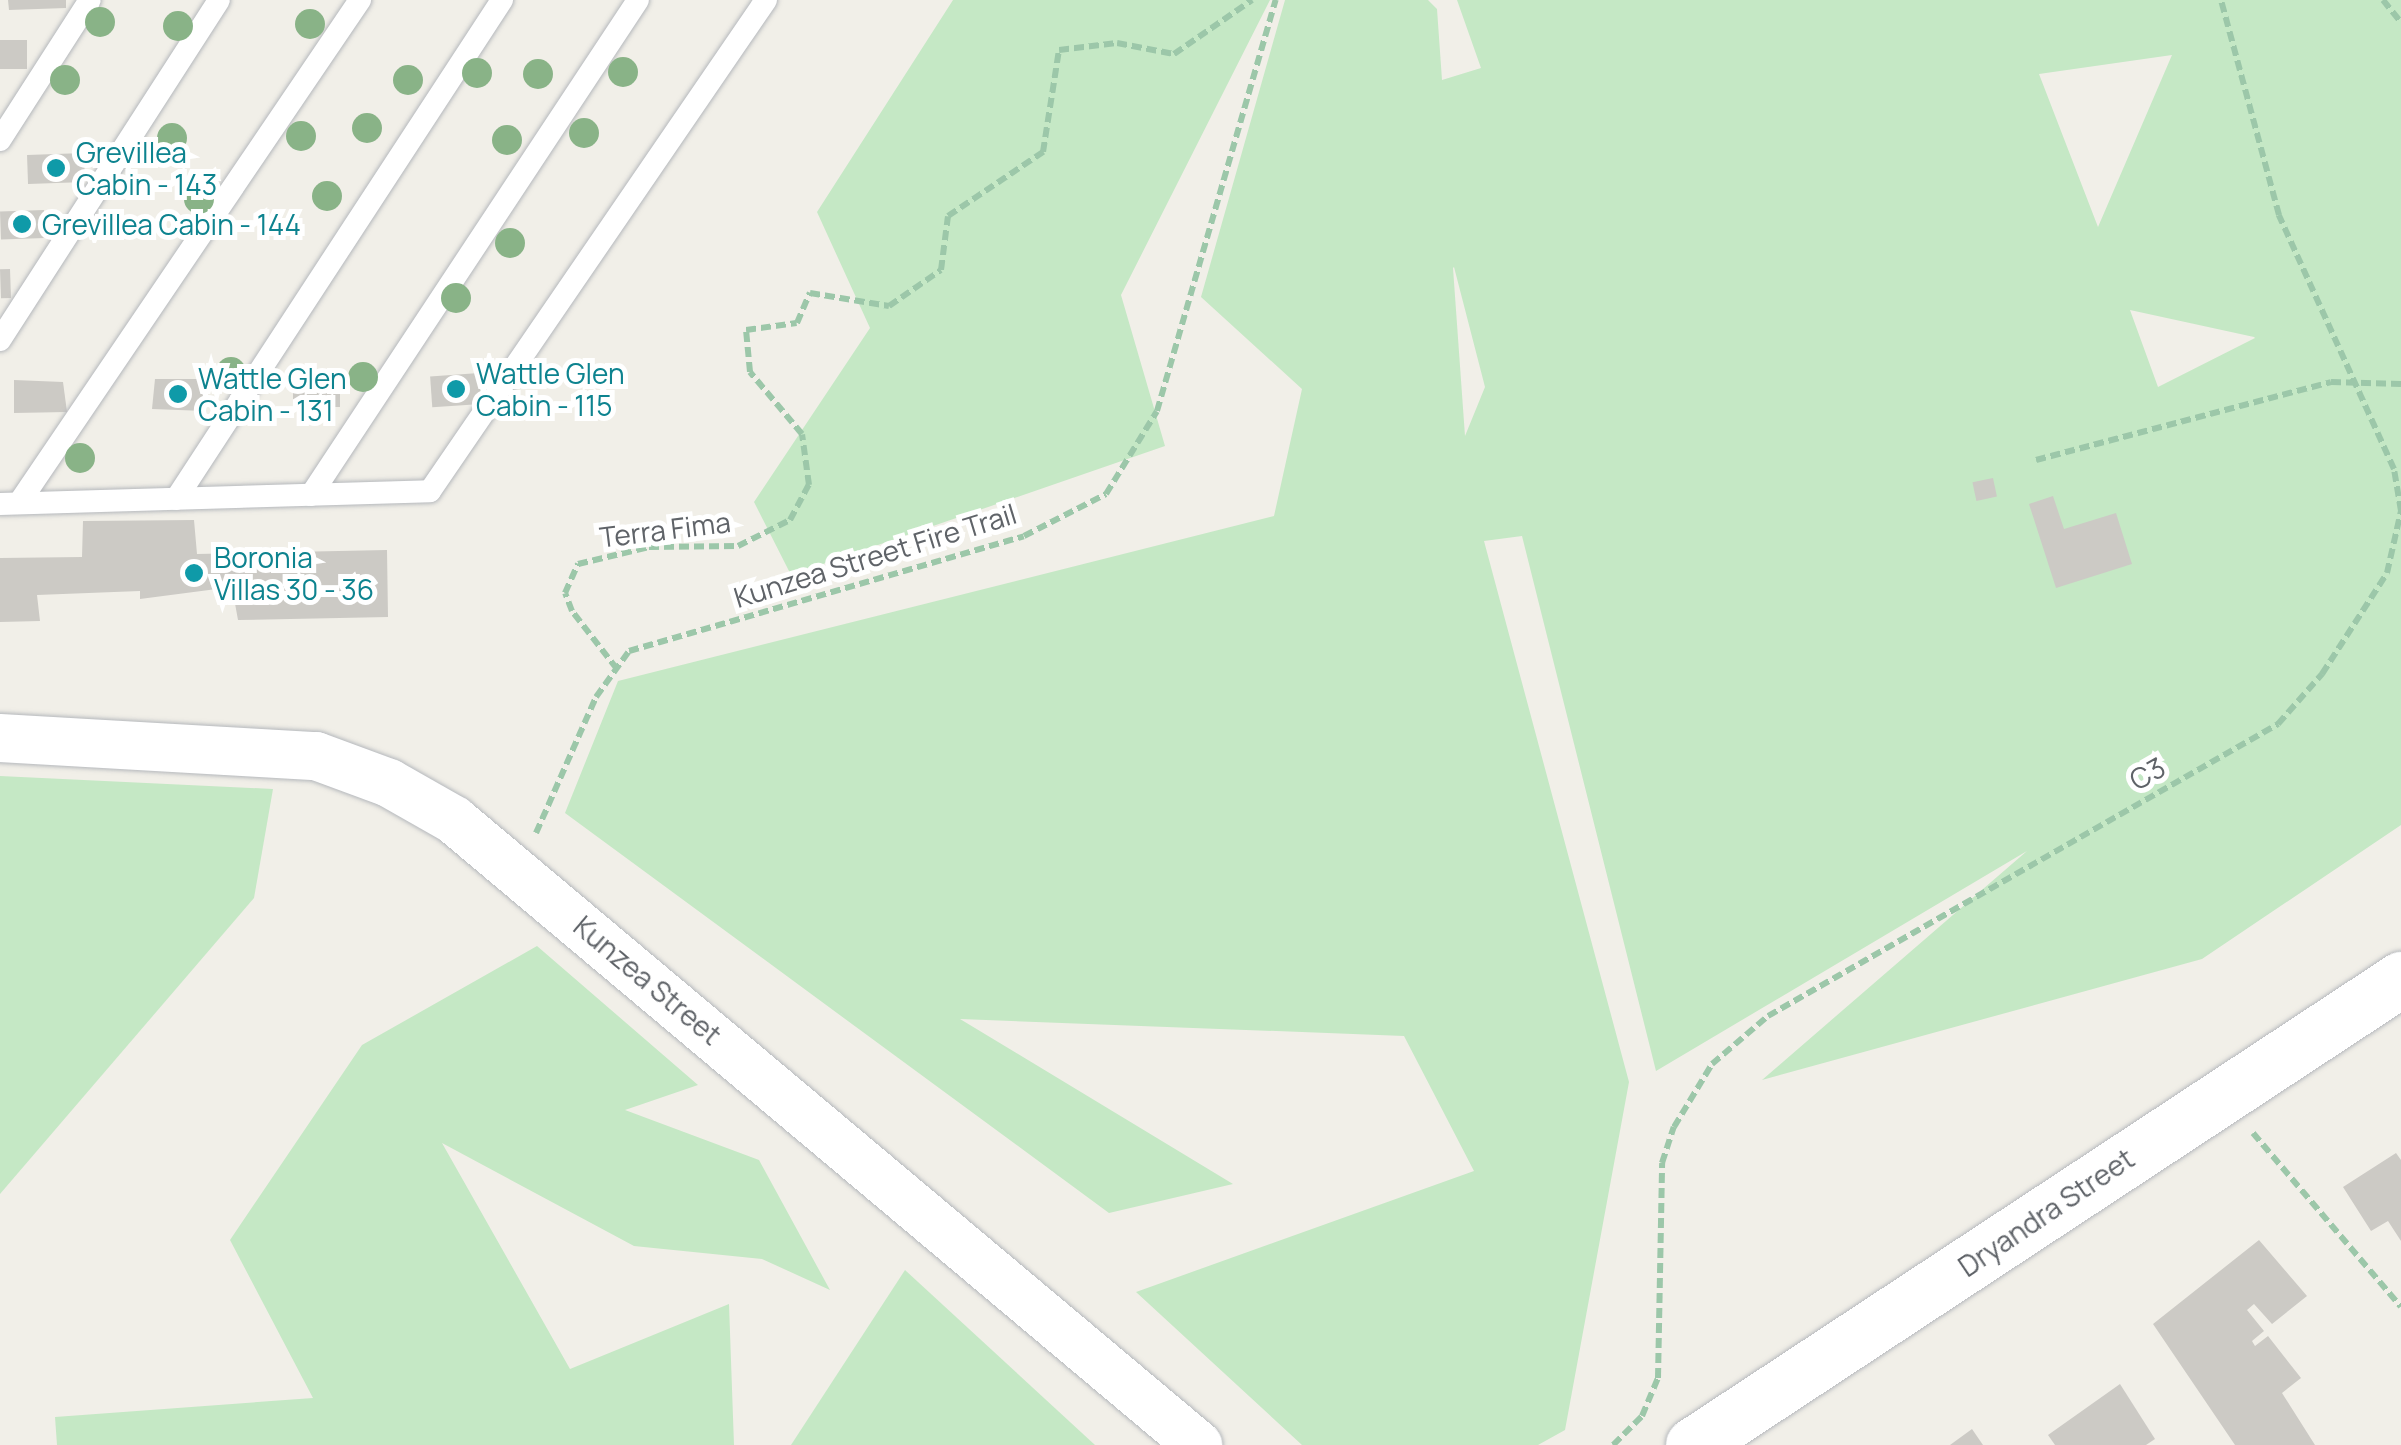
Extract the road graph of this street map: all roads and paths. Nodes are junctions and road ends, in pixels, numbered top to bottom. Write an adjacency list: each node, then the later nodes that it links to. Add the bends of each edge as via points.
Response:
1 (90, 0): 12 (lane)
2 (219, 0): 13 (lane)
3 (360, 0): 19 (lane)
4 (502, 0): 18 (lane)
5 (638, 0): 17 (lane)
6 (766, 0): 17 (lane, via 430,491)
7 (1252, 0): 20 (path, Terra Fima, via 1174,54 1117,43 1059,50 1043,152 948,216 941,270 889,306 810,293 798,323 746,330 750,372 802,434 809,486 790,520 738,546 649,548 578,564 566,593 572,612)
8 (1276, 0): 20 (path, Kunzea Street Fire Trail, via 1157,411 1106,494 1024,536 629,652)
9 (2222, 0): 14 (path, C3, via 2279,214)
10 (2383, 0): 11 (path)
11 (2401, 22)
12 (0, 140)
13 (0, 340)
14 (2355, 381): 15 (path); 16 (path, via 2188,416); 27 (path, C3, via 2394,469 2400,532 2387,573 2322,674 2278,724 1768,1016 1712,1064 1674,1127 1662,1163 1656,1200 1658,1378 1642,1416)
15 (2401, 384)
16 (2036, 460)
17 (311, 495): 18 (lane)
18 (176, 499): 19 (lane)
19 (10, 504)
20 (617, 669): 22 (path, via 596,697)
21 (0, 738): 22 (street, Kunzea Street, via 316,756 389,783 454,820)
22 (519, 871): 26 (street, Kunzea Street)
23 (2401, 979): 28 (street, Dryandra Street)
24 (2242, 1121): 25 (path)
25 (2401, 1307)
26 (1198, 1445)
27 (1613, 1445)
28 (1692, 1445)

